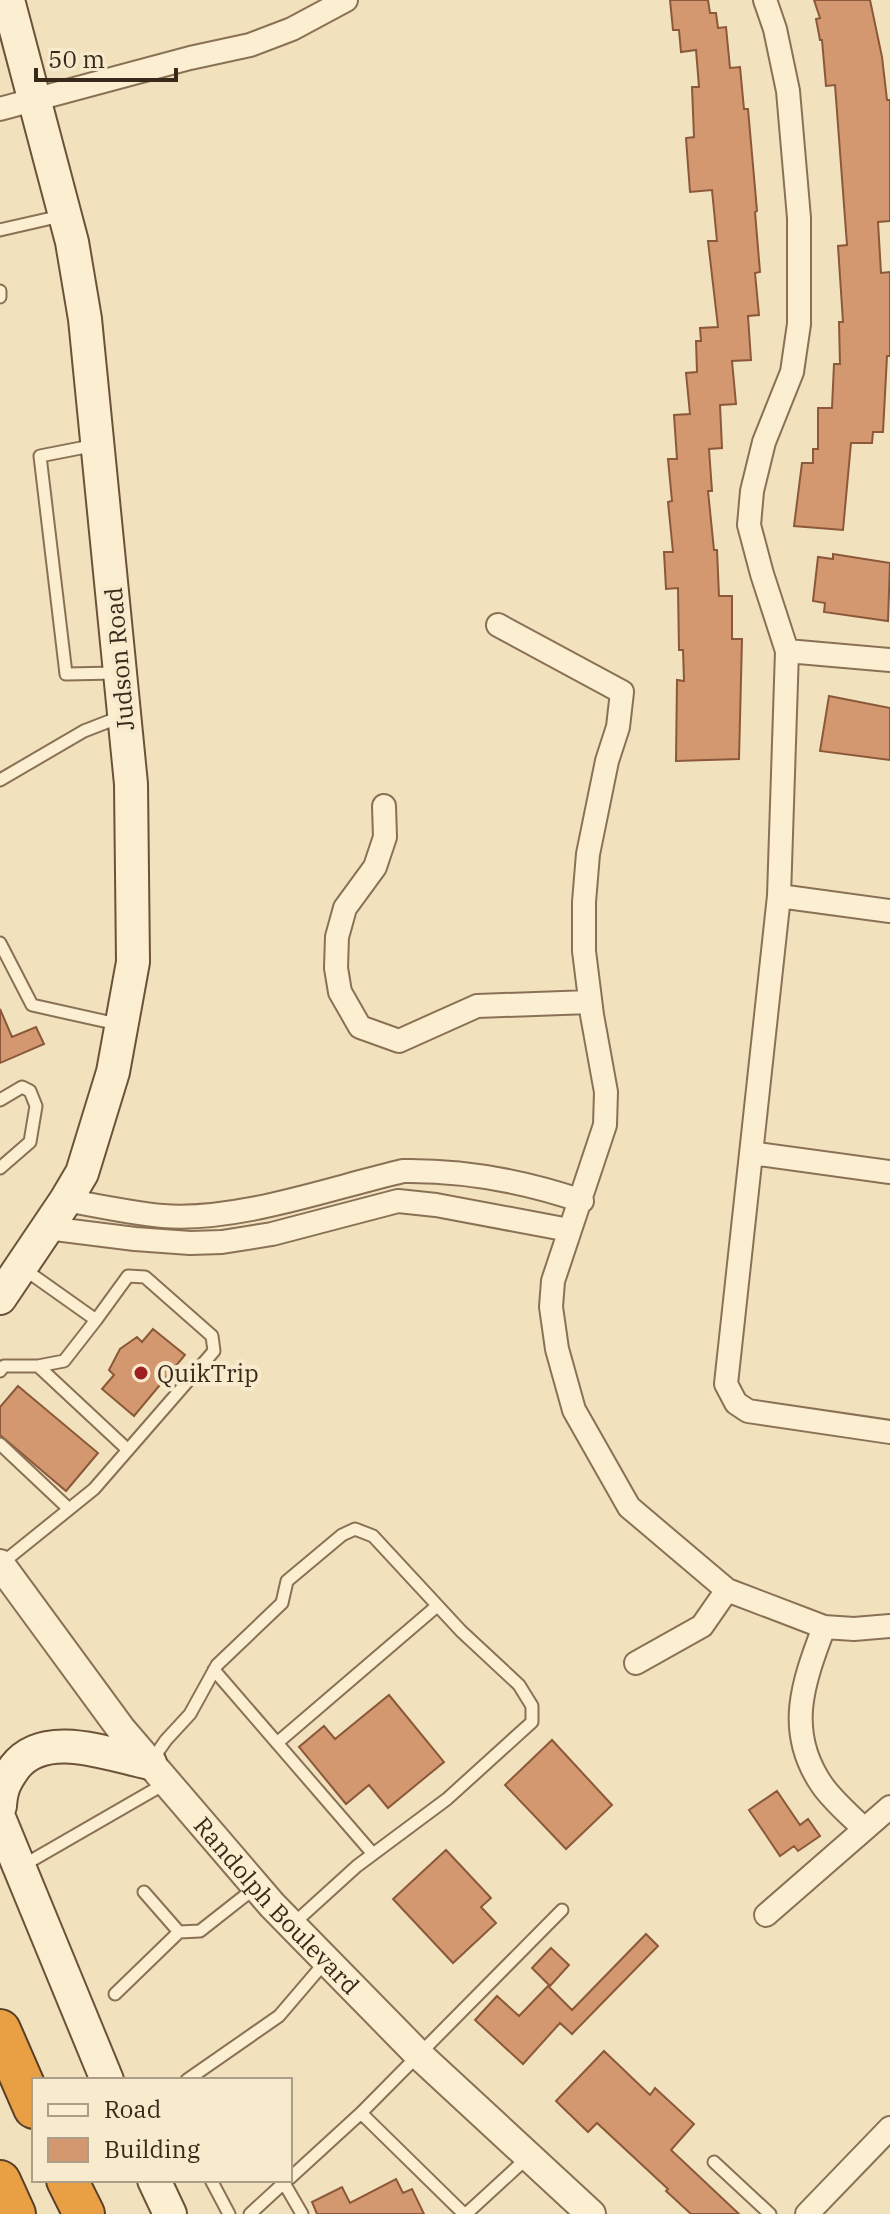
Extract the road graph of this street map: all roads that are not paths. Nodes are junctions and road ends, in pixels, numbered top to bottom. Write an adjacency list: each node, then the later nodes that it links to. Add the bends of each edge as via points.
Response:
1 (8, 0): 4 (main road, Judson Road)
2 (346, 0): 4 (street, via 250,45)
3 (765, 0): 12 (street, via 788,91 799,218 799,324 792,372 764,442 749,525)
4 (33, 102): 5 (street); 6 (main road, Judson Road)
5 (0, 109)
6 (65, 215): 7 (lane); 10 (main road, Judson Road, via 85,319)
7 (0, 230)
8 (0, 291): 9 (lane)
9 (0, 297)
10 (99, 444): 14 (main road, Judson Road); 14 (lane, via 40,456 66,674)
11 (498, 625): 21 (street, via 622,692 588,854 584,951)
12 (787, 651): 13 (street); 18 (street)
13 (890, 660)
14 (120, 672): 15 (main road, Judson Road)
15 (124, 715): 16 (lane, via 84,731); 22 (main road, Judson Road, via 131,784 133,962)
16 (0, 780)
17 (384, 806): 21 (street, via 385,837 375,867 345,908 337,937 340,992 360,1027 399,1041 477,1006)
18 (779, 896): 19 (street); 24 (street)
19 (890, 911)
20 (0, 943): 22 (lane, via 32,1005)
21 (590, 1002): 28 (street, via 604,1079 605,1125)
22 (122, 1025): 27 (main road, Judson Road, via 86,1158)
23 (0, 1100): 25 (lane, via 22,1087 30,1091 36,1106 30,1142)
24 (751, 1153): 26 (street); 36 (street, via 726,1384 736,1403 748,1411)
25 (0, 1168)
26 (890, 1172)
27 (66, 1200): 28 (street, via 163,1216 201,1216 427,1170 540,1187); 29 (main road, Judson Road)
28 (582, 1201): 30 (street)
29 (47, 1228): 30 (street, via 222,1242 398,1201); 31 (main road, Judson Road)
30 (569, 1230): 41 (street, via 551,1307 574,1410 629,1507)
31 (22, 1267): 32 (main road, Judson Road); 33 (lane)
32 (0, 1298)
33 (96, 1320): 34 (lane, via 64,1361); 38 (lane, via 128,1276 145,1277 212,1336 214,1351)
34 (38, 1366): 35 (lane, via 4,1366); 38 (lane)
35 (0, 1371)
36 (890, 1432)
37 (0, 1444): 39 (lane)
38 (128, 1450): 39 (lane)
39 (69, 1509): 40 (lane)
40 (0, 1564): 48 (street, Randolph Boulevard)
41 (727, 1590): 43 (street); 45 (street, via 702,1626)
42 (437, 1606): 46 (lane, via 373,1536 355,1529 287,1581 282,1603); 47 (lane); 53 (lane, via 519,1685 532,1706 532,1722 447,1799)
43 (824, 1627): 44 (street); 52 (street, via 801,1701 805,1756 823,1788)
44 (881, 1627)
45 (636, 1663)
46 (214, 1670): 47 (lane); 48 (lane, via 190,1714 166,1740)
47 (277, 1743): 53 (lane)
48 (158, 1773): 49 (main road, via 75,1747 44,1747 23,1757 8,1776 1,1786); 54 (lane); 55 (street, Randolph Boulevard)
49 (0, 1806)
50 (890, 1807): 52 (street)
51 (0, 1820): 54 (main road)
52 (864, 1829): 58 (street)
53 (373, 1854): 59 (lane)
54 (18, 1869): 65 (main road)
55 (256, 1887): 59 (street, Randolph Boulevard); 60 (lane, via 200,1931)
56 (144, 1892): 60 (lane)
57 (562, 1910): 64 (lane)
58 (766, 1915)
59 (292, 1925): 61 (street, Randolph Boulevard)
60 (179, 1932): 62 (lane)
61 (327, 1960): 64 (street, Randolph Boulevard); 66 (lane, via 279,2016)
62 (115, 1994)
63 (0, 2030): 67 (highway)
64 (419, 2055): 68 (lane); 70 (street, Randolph Boulevard)
65 (106, 2078)
66 (190, 2078)
67 (32, 2103)
68 (361, 2113): 72 (lane); 85 (lane)
69 (890, 2129): 88 (street)
70 (530, 2155): 85 (lane); 86 (street, Randolph Boulevard)
71 (714, 2162): 87 (lane)
72 (292, 2175)
73 (0, 2181): 79 (highway)
74 (68, 2182): 80 (highway)
75 (156, 2182): 81 (main road)
76 (212, 2182): 82 (lane)
77 (285, 2182): 83 (lane)
78 (288, 2182): 84 (lane)
79 (15, 2214)
80 (84, 2214)
81 (170, 2214)
82 (229, 2214)
83 (250, 2214)
84 (302, 2214)
85 (465, 2214)
86 (591, 2214)
87 (770, 2214)
88 (807, 2214)

